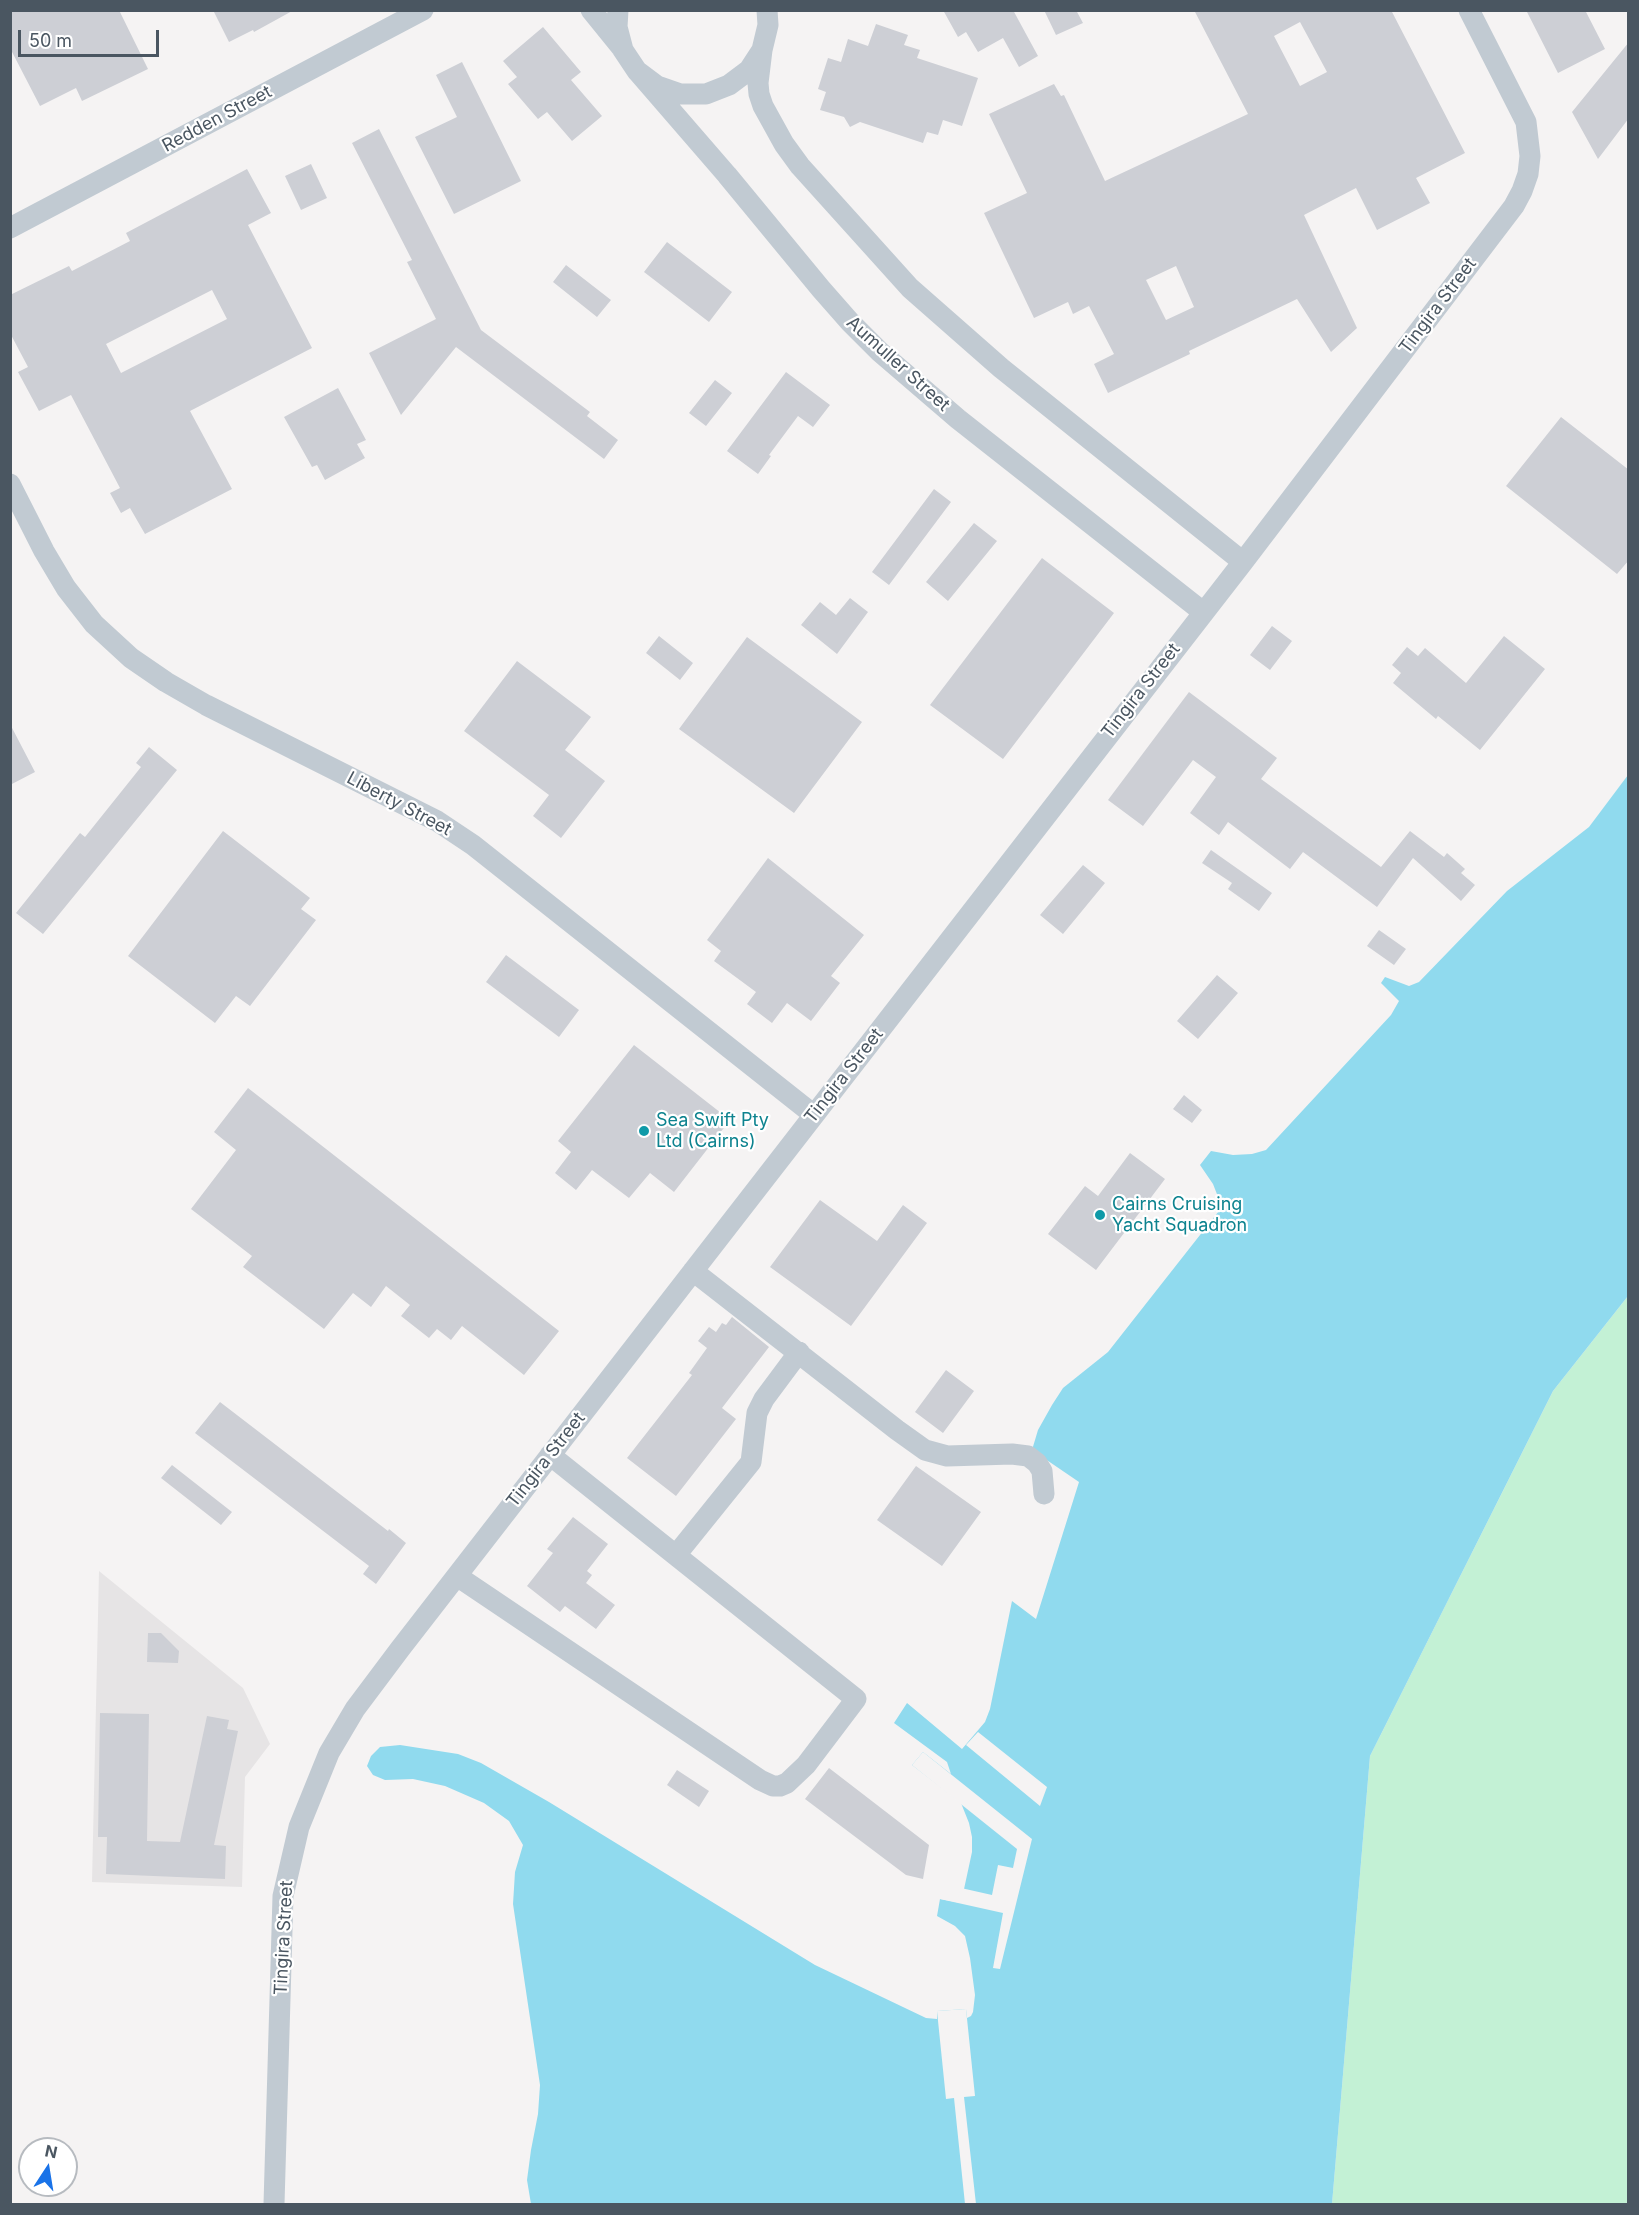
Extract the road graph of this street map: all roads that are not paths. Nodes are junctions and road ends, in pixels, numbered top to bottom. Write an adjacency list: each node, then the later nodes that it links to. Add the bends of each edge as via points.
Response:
1 (423, 10): 9 (street, Redden Street)
2 (591, 10): 6 (street)
3 (618, 10): 6 (street, via 617,27)
4 (1469, 10): 11 (street, Tingira Street, via 1526,122 1530,156 1522,191)
5 (772, 16): 7 (street)
6 (623, 50): 8 (street, Aumuller Street)
7 (762, 50): 8 (street, via 749,70 729,86 706,94 680,94 657,86); 11 (street, via 759,94 784,144 910,288 1001,368)
8 (637, 71): 12 (street, Aumuller Street, via 820,289 880,352)
9 (10, 228)
10 (10, 484): 13 (street, Liberty Street, via 66,588 94,624 131,657 206,705 428,817 473,845)
11 (1243, 562): 12 (street, Tingira Street)
12 (1203, 612): 13 (street, Tingira Street)
13 (814, 1115): 14 (street, Tingira Street)
14 (693, 1271): 15 (street); 16 (street, Tingira Street)
15 (799, 1352): 17 (street, via 925,1450 947,1456 1028,1456 1042,1471); 18 (street, via 757,1413 751,1462)
16 (550, 1455): 18 (street); 19 (street, Tingira Street)
17 (1044, 1494)
18 (676, 1555): 19 (street, via 856,1699 806,1765 787,1783 773,1786 760,1780)
19 (457, 1576): 20 (street, Tingira Street, via 355,1709 328,1752 299,1827 283,1896)
20 (274, 2205)

